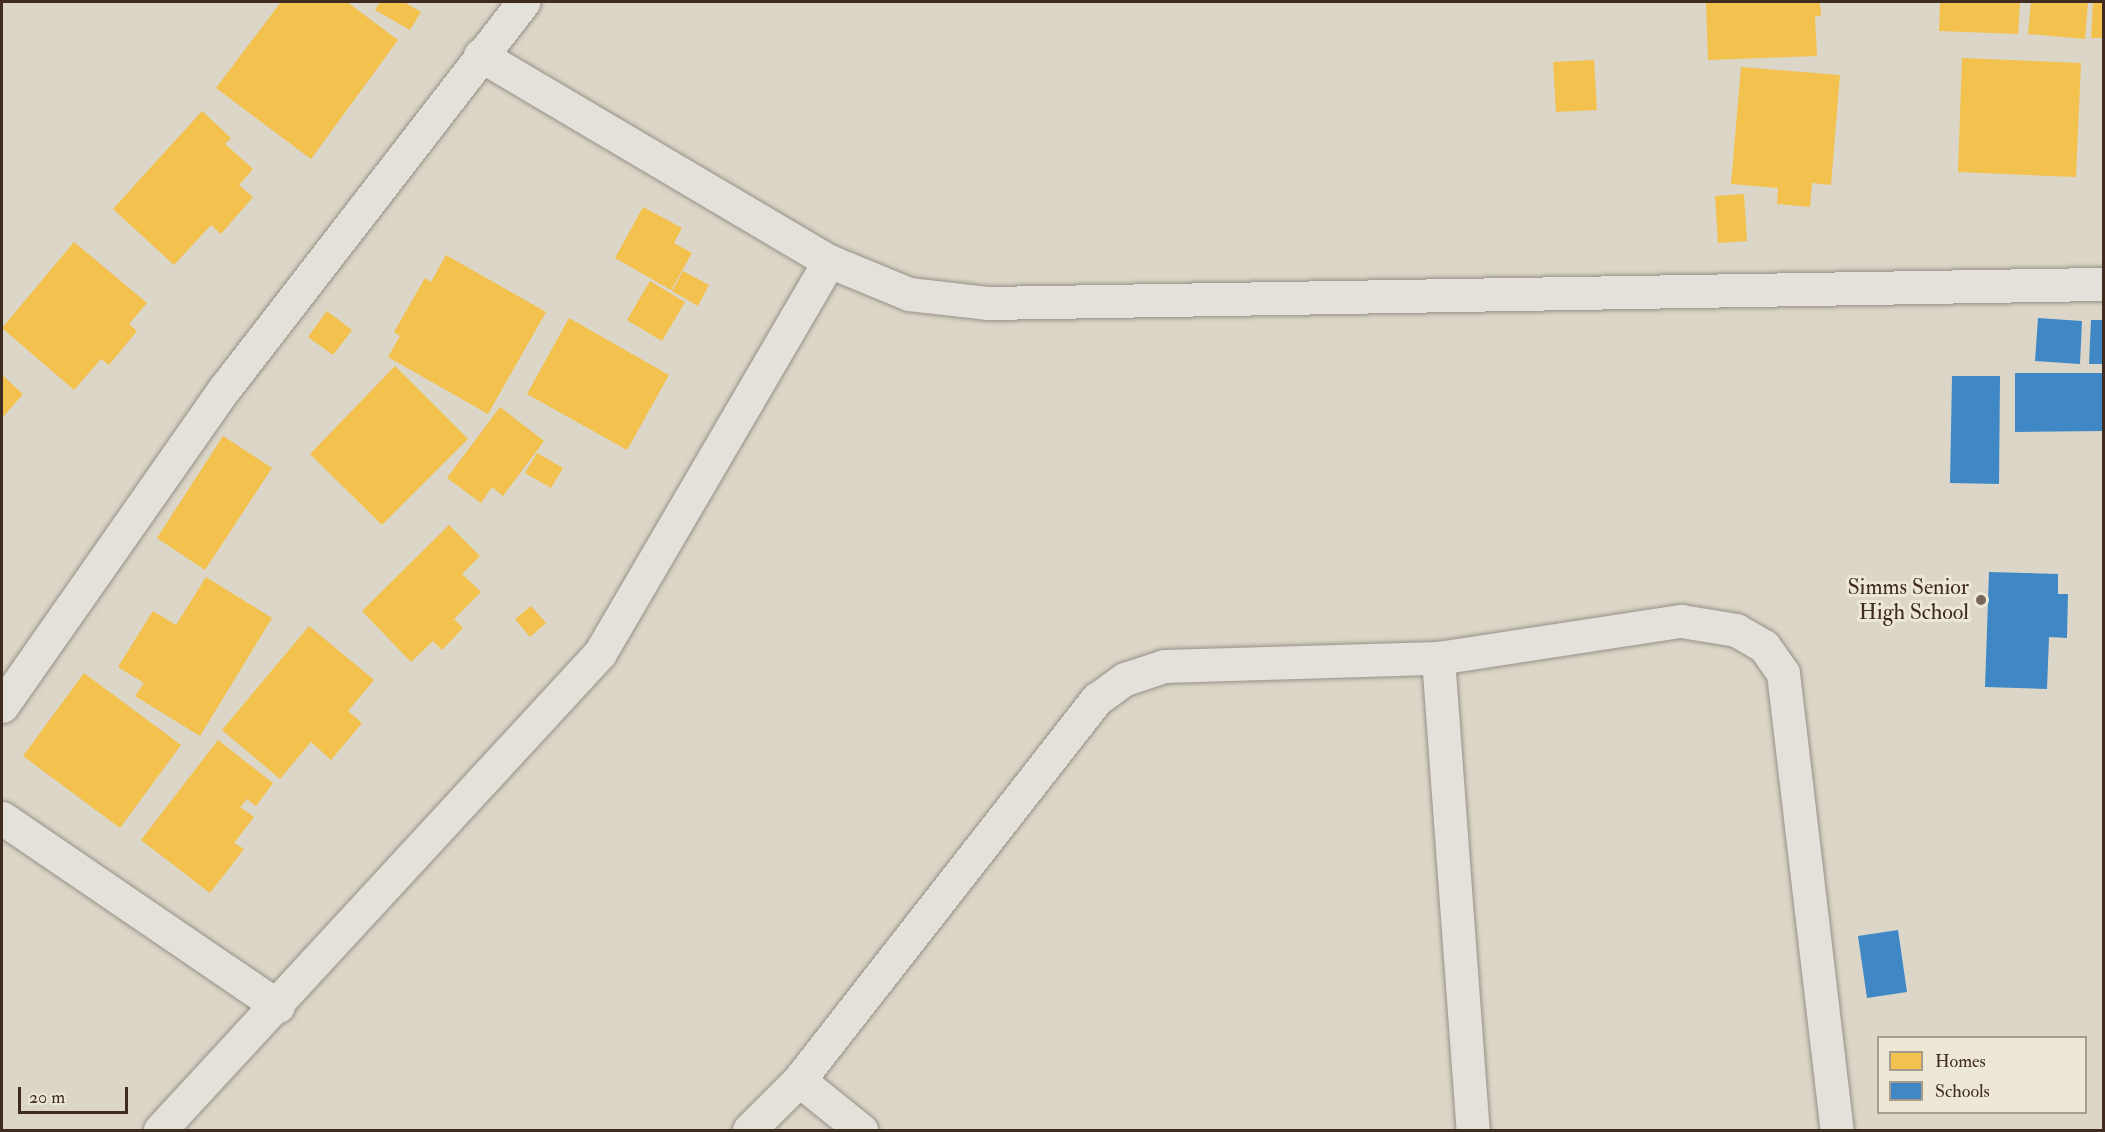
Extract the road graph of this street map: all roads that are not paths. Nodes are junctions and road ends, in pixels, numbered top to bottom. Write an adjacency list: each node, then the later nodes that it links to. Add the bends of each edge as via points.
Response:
1 (523, 2): 2 (street)
2 (480, 56): 3 (street); 6 (street, via 225,388)
3 (830, 261): 4 (street, via 909,294 988,303); 8 (street, via 600,653)
4 (2103, 284)
5 (1438, 658): 9 (street, via 1164,666 1125,679 1097,699); 13 (street); 14 (street, via 1681,621 1736,630 1764,646 1783,673)
6 (2, 706)
7 (2, 818): 8 (street)
8 (278, 1006): 10 (street)
9 (799, 1080): 11 (street); 12 (street)
10 (160, 1131)
11 (749, 1131)
12 (861, 1131)
13 (1473, 1131)
14 (1837, 1131)

